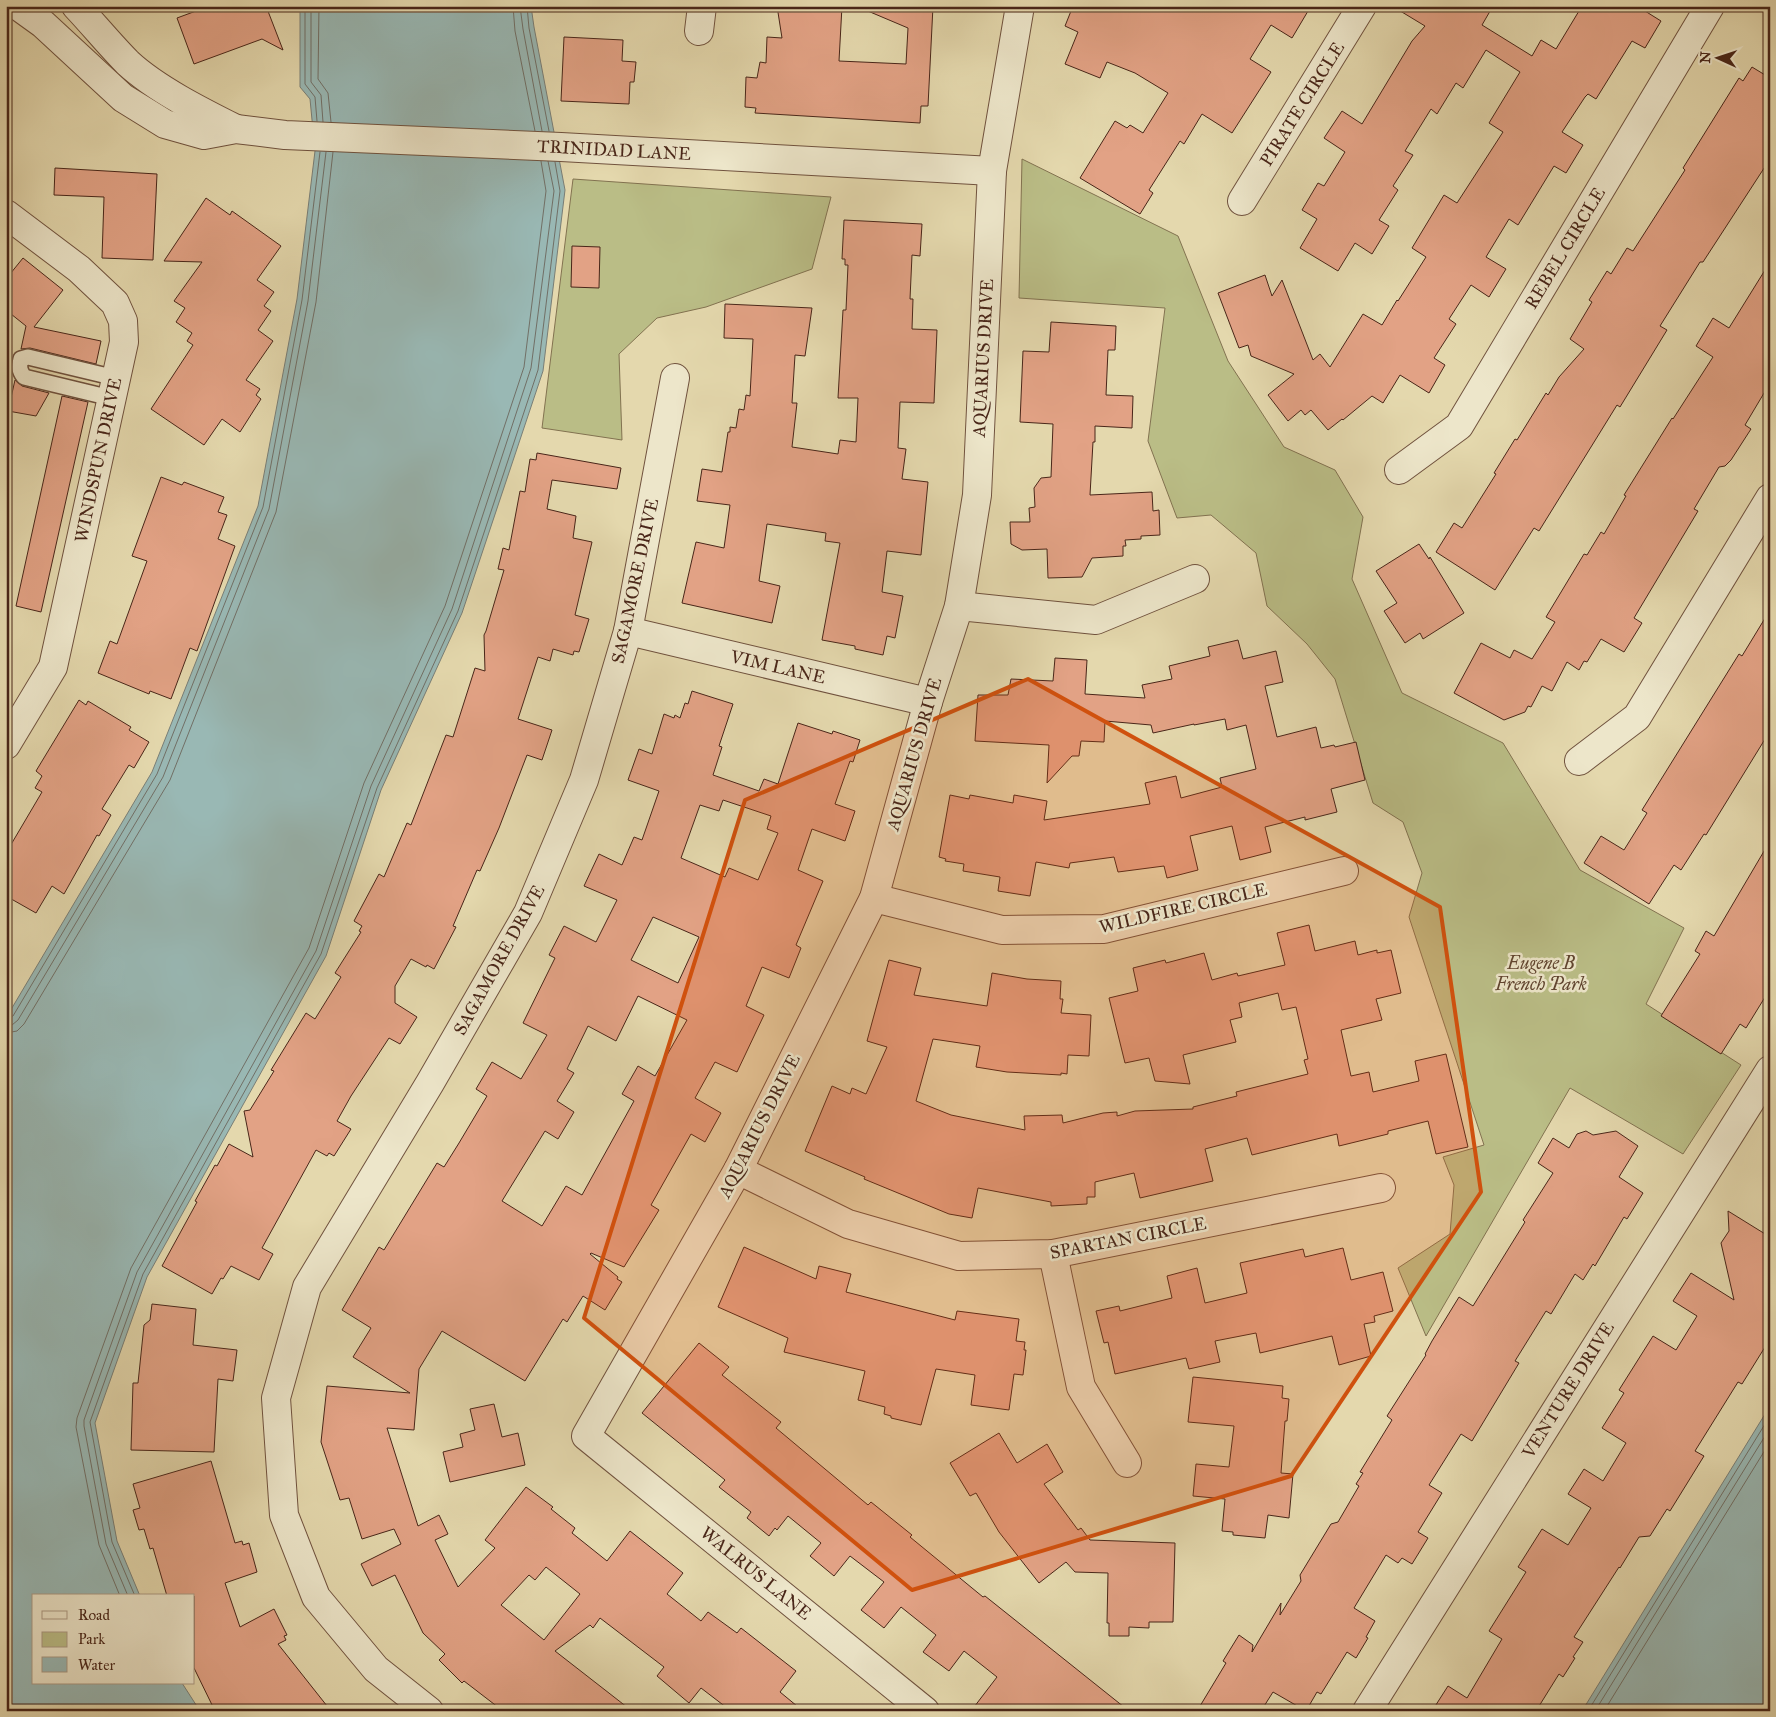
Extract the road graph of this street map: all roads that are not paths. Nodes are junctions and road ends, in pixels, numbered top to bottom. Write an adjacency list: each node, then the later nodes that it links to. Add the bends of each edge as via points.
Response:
1 (18, 6): 6 (street, TRINIDAD LANE, via 43,24 123,98 165,124 204,135)
2 (76, 6): 6 (street, TRINIDAD LANE, via 129,64 162,88)
3 (1020, 6): 7 (street, AQUARIUS DRIVE)
4 (1362, 6): 8 (street, PIRATE CIRCLE)
5 (1710, 6): 12 (street, REBEL CIRCLE, via 1459,426)
6 (236, 129): 7 (street, TRINIDAD LANE, via 285,135)
7 (992, 170): 15 (street, AQUARIUS DRIVE, via 977,494)
8 (1242, 201)
9 (6, 214): 11 (street, WINDSPUN DRIVE, via 79,269 115,303 123,321 124,342)
10 (675, 378): 16 (street, SAGAMORE DRIVE)
11 (113, 388): 11 (lane, via 28,357 21,359 19,367 24,377); 18 (street, WINDSPUN DRIVE, via 53,667)
12 (1399, 470)
13 (1770, 498): 19 (street, via 1637,717)
14 (1195, 580): 15 (street, via 1096,620)
15 (959, 606): 17 (street, AQUARIUS DRIVE)
16 (628, 632): 17 (street, VIM LANE); 28 (street, SAGAMORE DRIVE, via 584,780 528,913 307,1287 276,1398 284,1515 316,1597 376,1669)
17 (928, 702): 21 (street, AQUARIUS DRIVE)
18 (6, 745)
19 (1579, 760)
20 (1344, 871): 21 (street, WILDFIRE CIRCLE, via 1104,929 1002,930)
21 (874, 898): 23 (street, AQUARIUS DRIVE)
22 (1770, 1070): 30 (street, VENTURE DRIVE)
23 (738, 1170): 25 (street, SPARTAN CIRCLE, via 848,1224 959,1256); 26 (street, AQUARIUS DRIVE)
24 (1381, 1188): 25 (street, SPARTAN CIRCLE)
25 (1053, 1254): 27 (street, via 1081,1386)
26 (586, 1436): 29 (street, WALRUS LANE)
27 (1127, 1463)
28 (429, 1711)
29 (925, 1711)
30 (1367, 1711)

